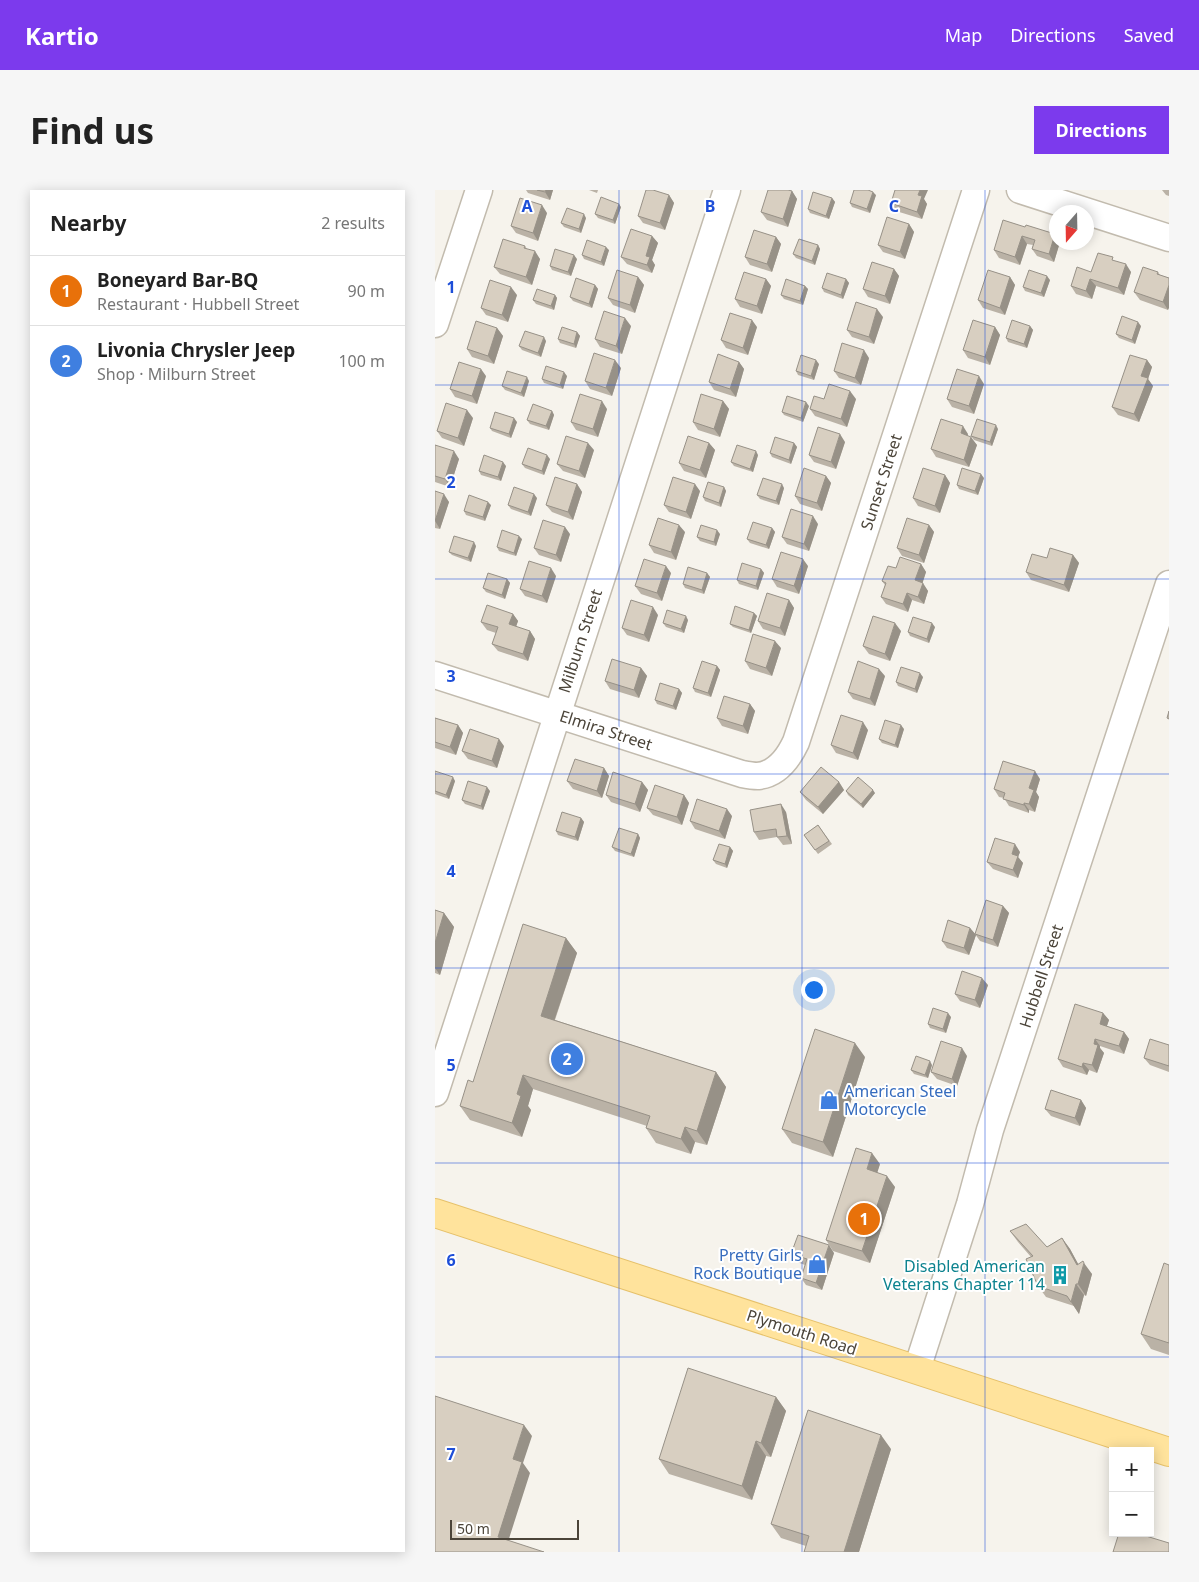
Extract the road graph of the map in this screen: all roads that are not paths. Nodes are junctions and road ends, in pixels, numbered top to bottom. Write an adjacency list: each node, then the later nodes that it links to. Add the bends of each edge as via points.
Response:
1 (479, 190): 6 (street)
2 (727, 190): 9 (street, Milburn Street)
3 (976, 190): 10 (street, Sunset Street, via 796,742 791,754)
4 (1020, 190): 5 (street)
5 (1169, 238)
6 (435, 324)
7 (1169, 584): 13 (street, Hubbell Street, via 990,1130)
8 (435, 675): 9 (street, Elmira Street)
9 (557, 715): 10 (street, Elmira Street, via 742,774 759,776); 11 (street, Milburn Street)
10 (776, 768)
11 (435, 1094)
12 (435, 1213): 13 (main road, Plymouth Road)
13 (917, 1369): 14 (main road, Plymouth Road)
14 (1169, 1452)

